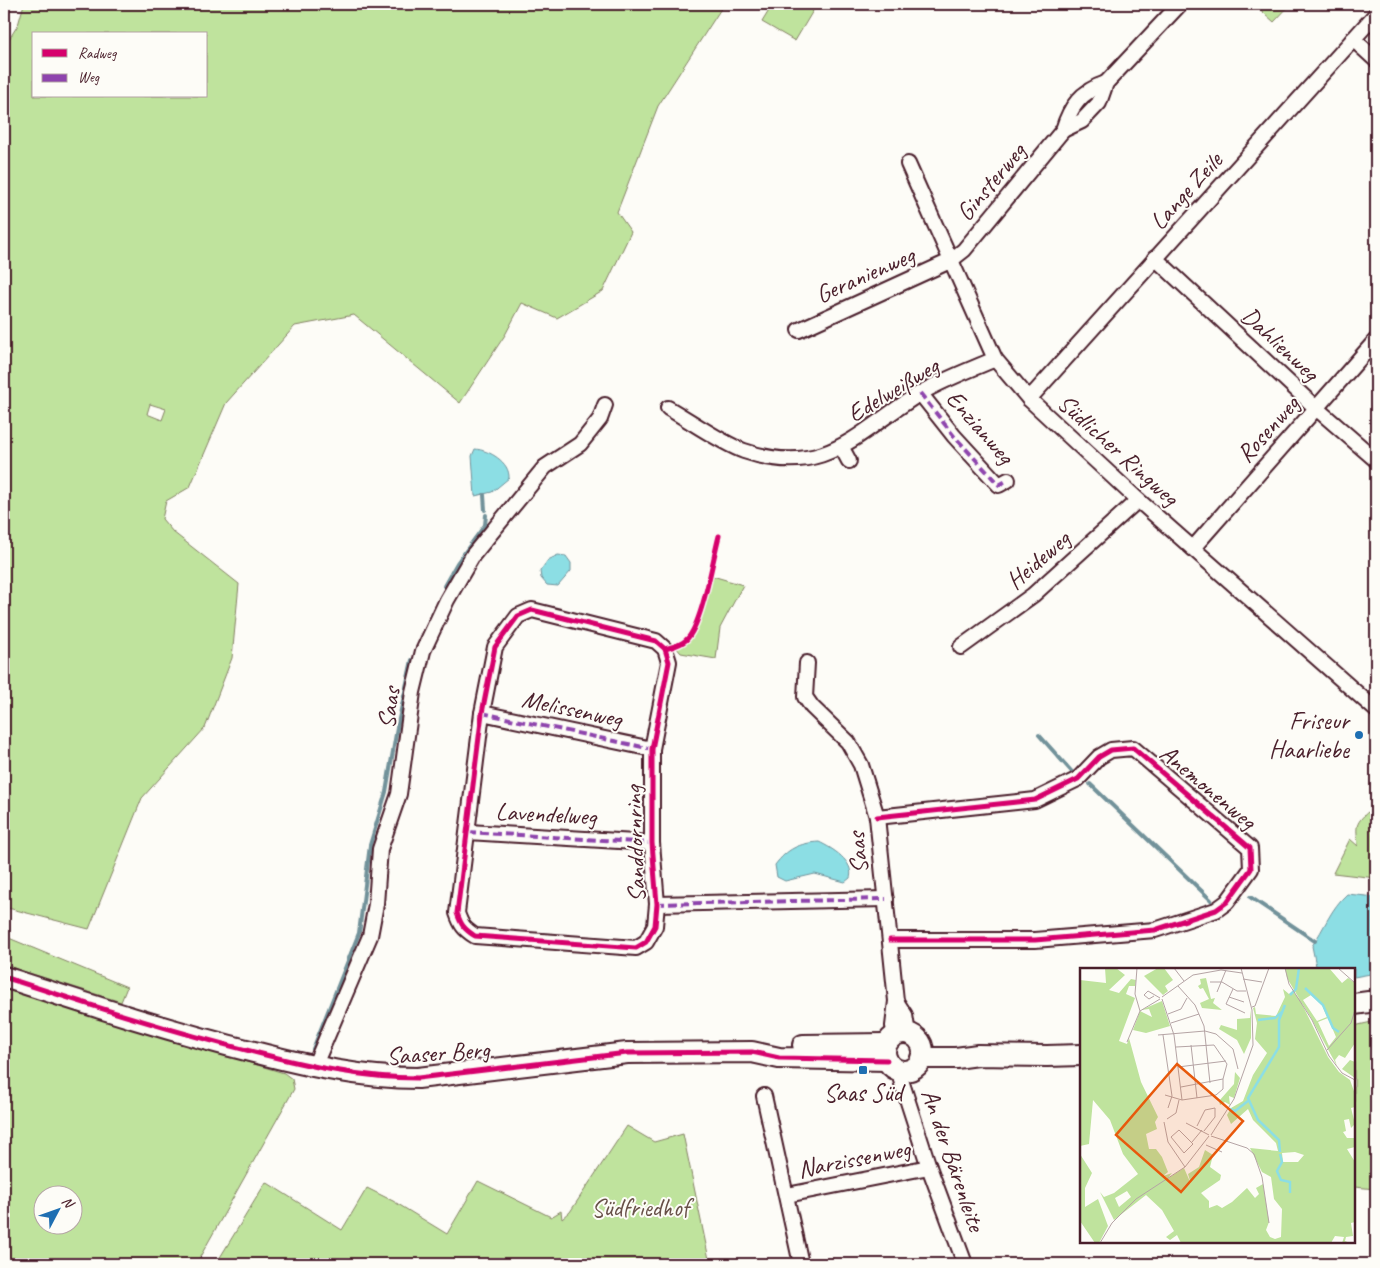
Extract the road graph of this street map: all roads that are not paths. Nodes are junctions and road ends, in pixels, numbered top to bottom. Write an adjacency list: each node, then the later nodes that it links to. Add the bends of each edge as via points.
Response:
1 (1180, 4): 7 (street, Ginsterweg, via 1106,83 1084,93 1069,111 1063,130 964,250)
2 (1376, 14): 3 (street, Lange Zeile)
3 (1354, 39): 4 (street); 6 (street, Lange Zeile)
4 (1376, 60)
5 (908, 164): 7 (street, Südlicher Ringweg)
6 (1156, 258): 12 (street, Lange Zeile); 15 (street, Dahlienweg)
7 (950, 261): 8 (street, Geranienweg); 10 (street, Südlicher Ringweg)
8 (798, 330)
9 (1376, 340): 15 (street, Rosenweg)
10 (995, 359): 11 (street, Edelweißweg); 12 (street, Südlicher Ringweg)
11 (920, 393): 16 (street, Edelweißweg); 19 (street, Enzianweg, via 999,485)
12 (1029, 399): 20 (street, Südlicher Ringweg)
13 (604, 405): 38 (street, Saas, via 600,419 580,444 545,467 473,556 447,600 423,651 413,692 400,787 380,848 370,936)
14 (668, 408): 16 (street, Edelweißweg, via 743,451 786,460 815,458)
15 (1316, 408): 17 (street, Dahlienweg); 21 (street, Rosenweg)
16 (842, 448): 18 (street, Edelweißweg)
17 (1376, 460)
18 (849, 461)
19 (1008, 480)
20 (1138, 500): 21 (street, Südlicher Ringweg); 22 (street, Heideweg, via 1033,595)
21 (1193, 548): 24 (street, Südlicher Ringweg)
22 (961, 647)
23 (807, 663): 27 (street, Saas, via 805,697 848,742 861,765)
24 (1376, 710)
25 (482, 713): 26 (street, Melissenweg); 26 (street, Sanddornring, via 494,647 518,616 532,610 662,645 669,662); 28 (street, Sanddornring)
26 (652, 749): 29 (street, Sanddornring)
27 (877, 817): 30 (street, Saas); 32 (street, Anemonenweg, via 1035,800 1078,778 1099,757 1112,750 1133,748 1250,848 1250,869 1226,902 1216,910 1155,930 1035,940)
28 (468, 832): 29 (street, Lavendelweg); 31 (street, Sanddornring, via 457,913 464,929 475,936 636,948 646,942 656,926)
29 (652, 843): 31 (street, Sanddornring)
30 (886, 899): 31 (street, Sanddornring); 32 (street, Saas)
31 (657, 904)
32 (890, 940): 36 (street, Saas, via 896,1001 904,1015)
33 (4, 977): 38 (street, Saaser Berg, via 210,1042)
34 (1375, 1001): 35 (street)
35 (1355, 1004)
36 (903, 1049): 37 (street, Saaser Berg, via 956,1058); 38 (street, Saaser Berg, via 779,1058 752,1052 627,1053 418,1078); 40 (street, An der Bärenleite, via 901,1080)
37 (1080, 1054)
38 (314, 1068)
39 (764, 1096): 41 (street, Narzissenweg)
40 (930, 1167): 41 (street, Narzissenweg); 43 (street, An der Bärenleite)
41 (787, 1195): 42 (street, Narzissenweg)
42 (801, 1264)
43 (965, 1264)

